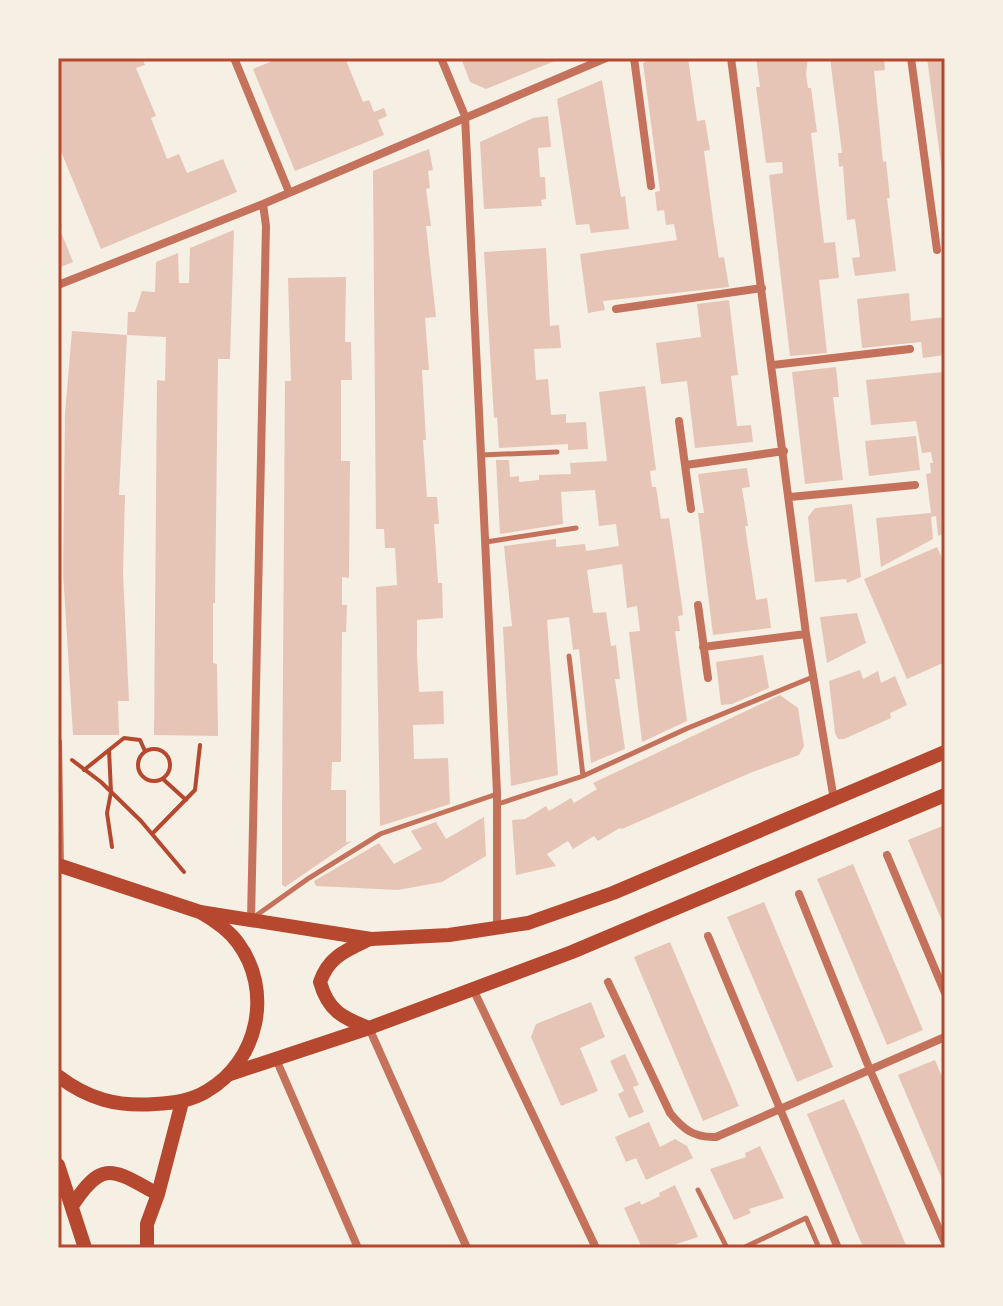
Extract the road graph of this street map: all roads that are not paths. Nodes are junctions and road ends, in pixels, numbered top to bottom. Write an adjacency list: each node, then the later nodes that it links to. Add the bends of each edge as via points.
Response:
1 (234, 58): 9 (street)
2 (441, 58): 7 (street)
3 (606, 58): 7 (street)
4 (634, 58): 8 (street)
5 (731, 58): 15 (street)
6 (911, 58): 12 (street)
7 (465, 116): 9 (street); 22 (street)
8 (651, 186)
9 (289, 192): 10 (street)
10 (263, 204): 14 (street); 46 (street)
11 (945, 227): 12 (lane)
12 (933, 229): 13 (street)
13 (937, 250)
14 (58, 285)
15 (762, 288): 16 (street); 18 (street)
16 (616, 309)
17 (910, 349): 18 (street)
18 (773, 365): 20 (street)
19 (679, 421): 23 (street)
20 (784, 451): 23 (street); 25 (street)
21 (557, 452): 22 (lane)
22 (481, 455): 28 (street)
23 (686, 465): 26 (street)
24 (915, 485): 25 (street)
25 (790, 497): 30 (street)
26 (691, 509)
27 (576, 528): 28 (lane)
28 (486, 542): 38 (street)
29 (698, 605): 31 (street)
30 (806, 634): 31 (street); 33 (street)
31 (703, 647): 34 (street)
32 (569, 656): 37 (lane)
33 (813, 677): 37 (lane); 40 (street)
34 (708, 678)
35 (58, 744): 43 (street)
36 (945, 752): 40 (main road)
37 (583, 776): 41 (lane)
38 (497, 793): 41 (street); 46 (lane, via 380,834)
39 (945, 795): 51 (main road)
40 (834, 800): 47 (main road, via 613,893)
41 (497, 805): 47 (street)
42 (887, 855): 52 (street)
43 (59, 866): 45 (main road)
44 (799, 894): 56 (street)
45 (200, 912): 46 (main road); 57 (main road, via 237,942 256,985 254,1033)
46 (251, 919): 49 (main road)
47 (497, 930): 49 (main road)
48 (708, 936): 60 (street)
49 (371, 939): 53 (main road, via 333,958 320,982 342,1017)
50 (608, 982): 60 (street, via 670,1113 683,1128 701,1138 716,1137)
51 (473, 989): 53 (main road); 70 (street)
52 (945, 993)
53 (369, 1028): 55 (main road); 69 (street)
54 (945, 1037): 56 (street)
55 (276, 1059): 57 (main road); 68 (street)
56 (870, 1070): 60 (street); 65 (street)
57 (230, 1074): 59 (main road)
58 (58, 1076): 59 (main road, via 97,1100 127,1106)
59 (182, 1102): 63 (main road)
60 (779, 1108): 74 (street)
61 (58, 1165): 64 (main road)
62 (698, 1190): 71 (lane)
63 (158, 1194): 64 (main road, via 106,1172 93,1176); 67 (main road, via 147,1224)
64 (72, 1206): 66 (main road)
65 (945, 1243)
66 (85, 1248)
67 (147, 1248)
68 (358, 1248)
69 (467, 1248)
70 (596, 1248)
71 (727, 1248)
72 (743, 1248): 73 (lane, via 806,1218)
73 (819, 1248)
74 (838, 1248)

